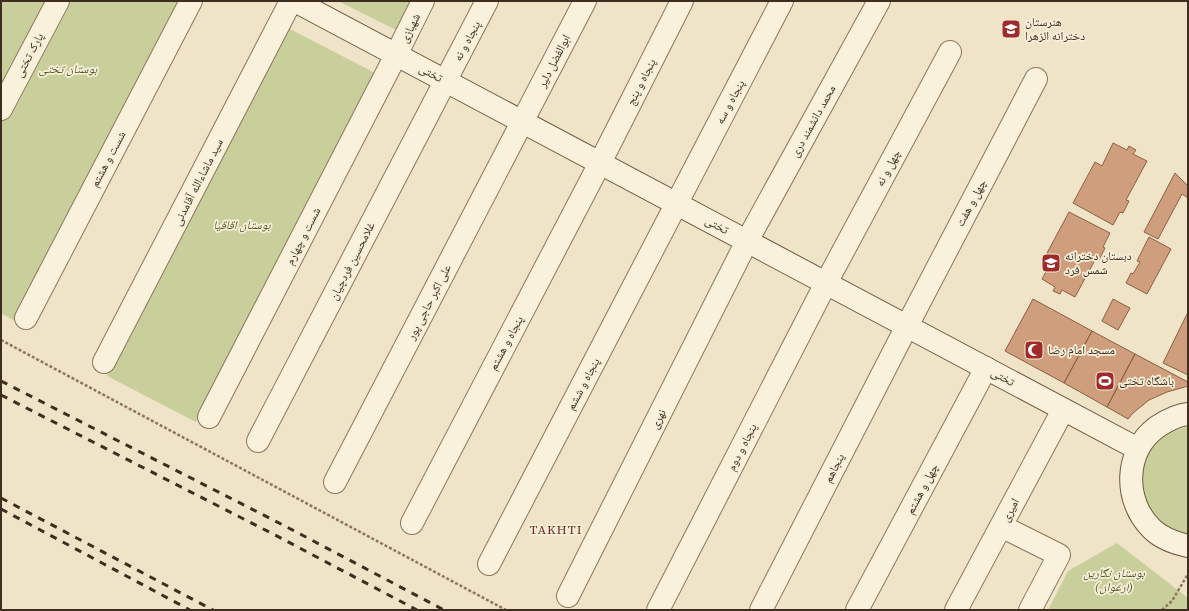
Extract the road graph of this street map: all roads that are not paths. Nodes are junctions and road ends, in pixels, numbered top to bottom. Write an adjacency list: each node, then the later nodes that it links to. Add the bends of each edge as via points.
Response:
1 (58, 1): 15 (street, پارک تختی)
2 (191, 1): 21 (street, شست و هشتم)
3 (291, 1): 23 (street, سید ماشاءالله آقامدنی)
4 (295, 1): 12 (street, تختی)
5 (423, 1): 12 (street, شهبازی)
6 (488, 1): 14 (street, پنجاه و نه)
7 (585, 1): 16 (street, ابوالفضل دلیر)
8 (682, 1): 17 (street, پنجاه و پنج)
9 (782, 1): 18 (street, پنجاه و سه)
10 (879, 1): 19 (street, محمد دانشمند دری)
11 (950, 52): 20 (street, چهل و نه)
12 (396, 55): 14 (street, تختی); 27 (street, شست و چهارم)
13 (1036, 79): 22 (street, چهل و هفت)
14 (446, 81): 16 (street, تختی); 28 (street, غلامحسین فردچیان)
15 (1, 109)
16 (522, 122): 17 (street, تختی); 30 (street, علی اکبر حاجی پور)
17 (600, 163): 18 (street, تختی); 31 (street, پنجاه و هشتم)
18 (677, 204): 19 (street, تختی); 34 (street, پنجاه و ششم)
19 (747, 241): 20 (street, تختی); 35 (street, نهری)
20 (826, 283): 22 (street, تختی); 36 (street, پنجاه و دوم)
21 (26, 318)
22 (906, 326): 24 (street, تختی); 37 (street, پنجاهم)
23 (104, 362)
24 (986, 368): 25 (street, تختی); 38 (street, چهل و هشتم)
25 (1063, 410): 29 (street, تختی); 32 (street, امیری)
26 (1188, 414): 29 (street, via 1166,421 1150,433)
27 (209, 417)
28 (258, 441)
29 (1138, 449): 33 (street, via 1131,470 1131,492 1139,513 1152,530 1171,542)
30 (335, 482)
31 (412, 523)
32 (1001, 526): 39 (street, امیری); 40 (street, via 1059,555)
33 (1188, 546)
34 (489, 564)
35 (568, 596)
36 (658, 610)
37 (761, 610)
38 (857, 610)
39 (956, 610)
40 (1030, 610)

